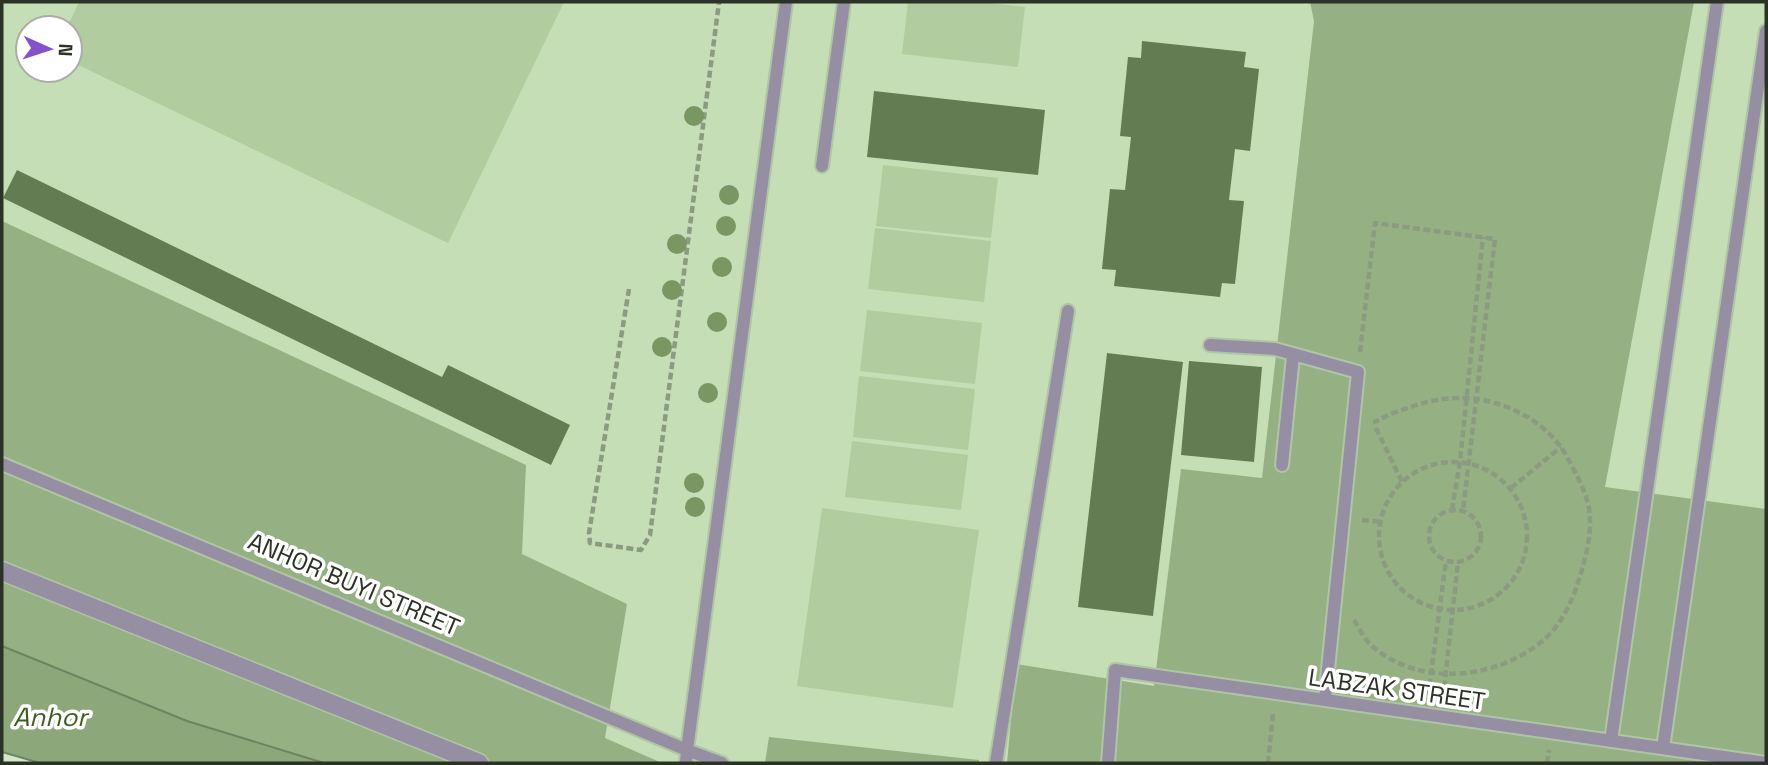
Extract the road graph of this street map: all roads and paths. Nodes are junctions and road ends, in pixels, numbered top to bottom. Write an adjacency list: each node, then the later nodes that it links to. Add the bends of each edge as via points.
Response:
1 (719, 2): 8 (path, via 650,535 641,550 590,543 589,533)
2 (786, 2): 40 (lane)
3 (844, 2): 6 (lane)
4 (1717, 2): 38 (lane)
5 (1766, 31): 39 (lane)
6 (822, 166)
7 (1483, 237): 12 (path, via 1375,223); 13 (path); 14 (path, via 1494,239)
8 (629, 289)
9 (1068, 310): 44 (lane)
10 (1210, 345): 11 (lane, via 1275,349)
11 (1293, 356): 12 (lane); 20 (lane)
12 (1358, 372): 15 (lane)
13 (1466, 398): 14 (path); 16 (path, via 1424,401); 18 (path)
14 (1477, 400): 17 (path, via 1521,414 1544,427); 21 (path)
15 (1356, 415): 16 (path); 29 (lane)
16 (1375, 424): 22 (path)
17 (1561, 447): 23 (path); 33 (path, via 1582,484 1589,510 1590,540 1575,596 1540,644 1478,673)
18 (1460, 462): 21 (path); 22 (path, via 1429,466); 24 (path)
19 (2, 464): 40 (lane, ANHOR BUYI STREET)
20 (1282, 464)
21 (1471, 466): 23 (path, via 1489,471); 25 (path)
22 (1402, 482): 30 (path, via 1381,522 1385,568 1405,593)
23 (1511, 488): 31 (path, via 1526,520 1526,551 1514,579 1491,601)
24 (1452, 510): 25 (path); 26 (path, via 1433,522 1429,533 1436,554)
25 (1463, 511): 27 (path, via 1480,527 1481,538 1469,558)
26 (1446, 561): 27 (path); 30 (path)
27 (1458, 562): 31 (path)
28 (2, 571): 41 (street)
29 (1338, 584): 32 (path, via 1351,616 1371,646 1402,665); 35 (lane)
30 (1439, 609): 31 (path); 32 (path)
31 (1453, 610): 33 (path)
32 (1432, 672): 33 (path); 36 (path)
33 (1445, 675): 37 (path)
34 (1275, 692): 35 (lane, LABZAK STREET); 45 (lane, LABZAK STREET, via 1115,670); 46 (path)
35 (1325, 699): 36 (lane, LABZAK STREET)
36 (1426, 714): 37 (lane, LABZAK STREET)
37 (1441, 716): 38 (lane, LABZAK STREET)
38 (1611, 741): 39 (lane, LABZAK STREET)
39 (1663, 748): 47 (lane, LABZAK STREET)
40 (687, 750): 42 (lane); 43 (lane, ANHOR BUYI STREET)
41 (479, 763)
42 (686, 763)
43 (722, 763)
44 (996, 763)
45 (1108, 763)
46 (1268, 763)
47 (1766, 763)

